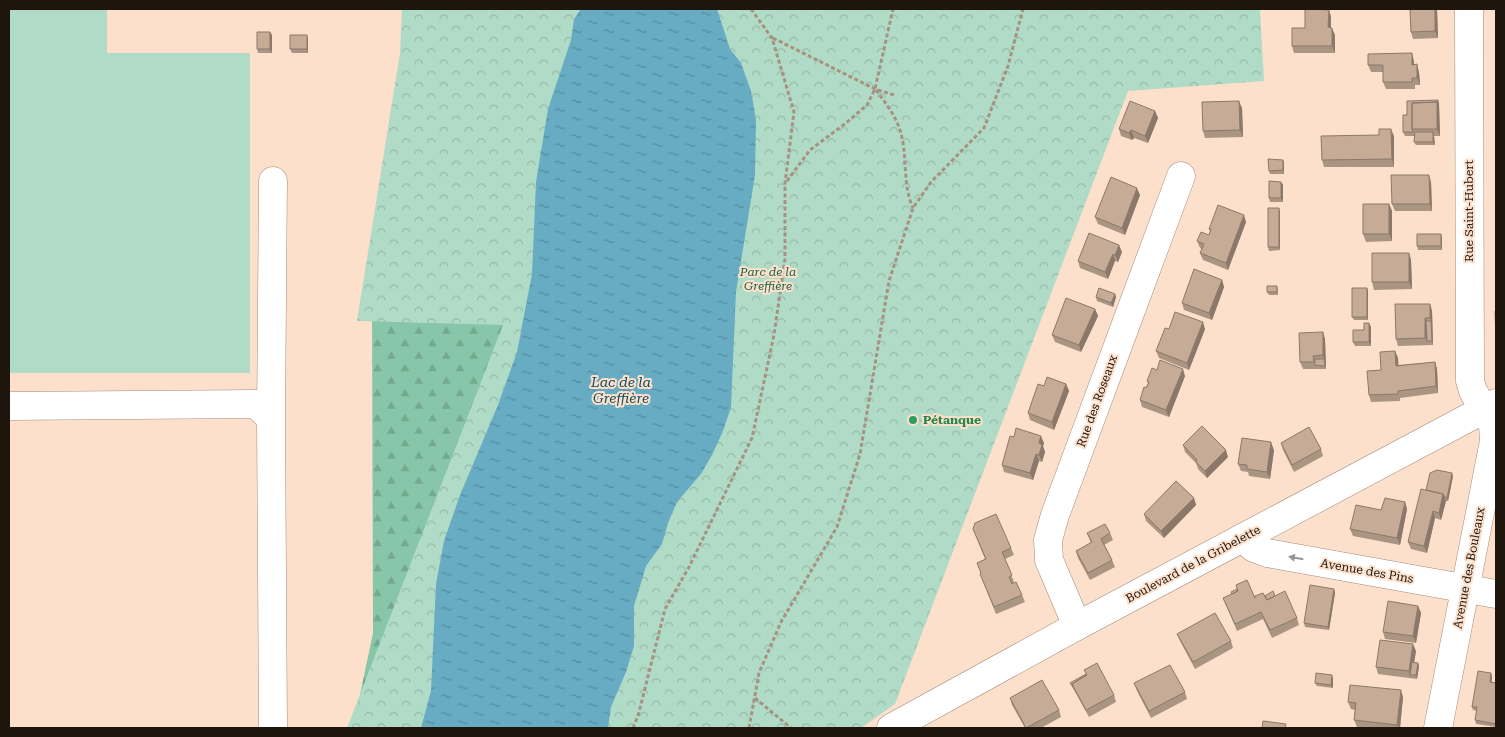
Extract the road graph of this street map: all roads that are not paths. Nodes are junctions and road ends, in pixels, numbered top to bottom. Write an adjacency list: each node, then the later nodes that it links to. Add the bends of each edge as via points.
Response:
1 (1468, 9): 5 (street, Rue Saint-Hubert, via 1470,381 1473,391)
2 (1181, 176): 10 (street, Rue des Roseaux, via 1048,540 1049,560)
3 (273, 181): 6 (street)
4 (9, 406): 6 (street, via 256,404)
5 (1490, 406): 7 (street, Boulevard de la Gribelette); 8 (street, Avenue des Bouleaux, via 1494,441)
6 (271, 419): 11 (street)
7 (1242, 538): 8 (street, Avenue des Pins, one-way to 7, via 1267,553); 10 (street, Boulevard de la Gribelette)
8 (1465, 588): 9 (street, Avenue des Pins); 13 (street, Avenue des Bouleaux)
9 (1496, 594)
10 (1077, 626): 12 (street, Boulevard de la Gribelette)
11 (273, 728)
12 (892, 728)
13 (1438, 728)

